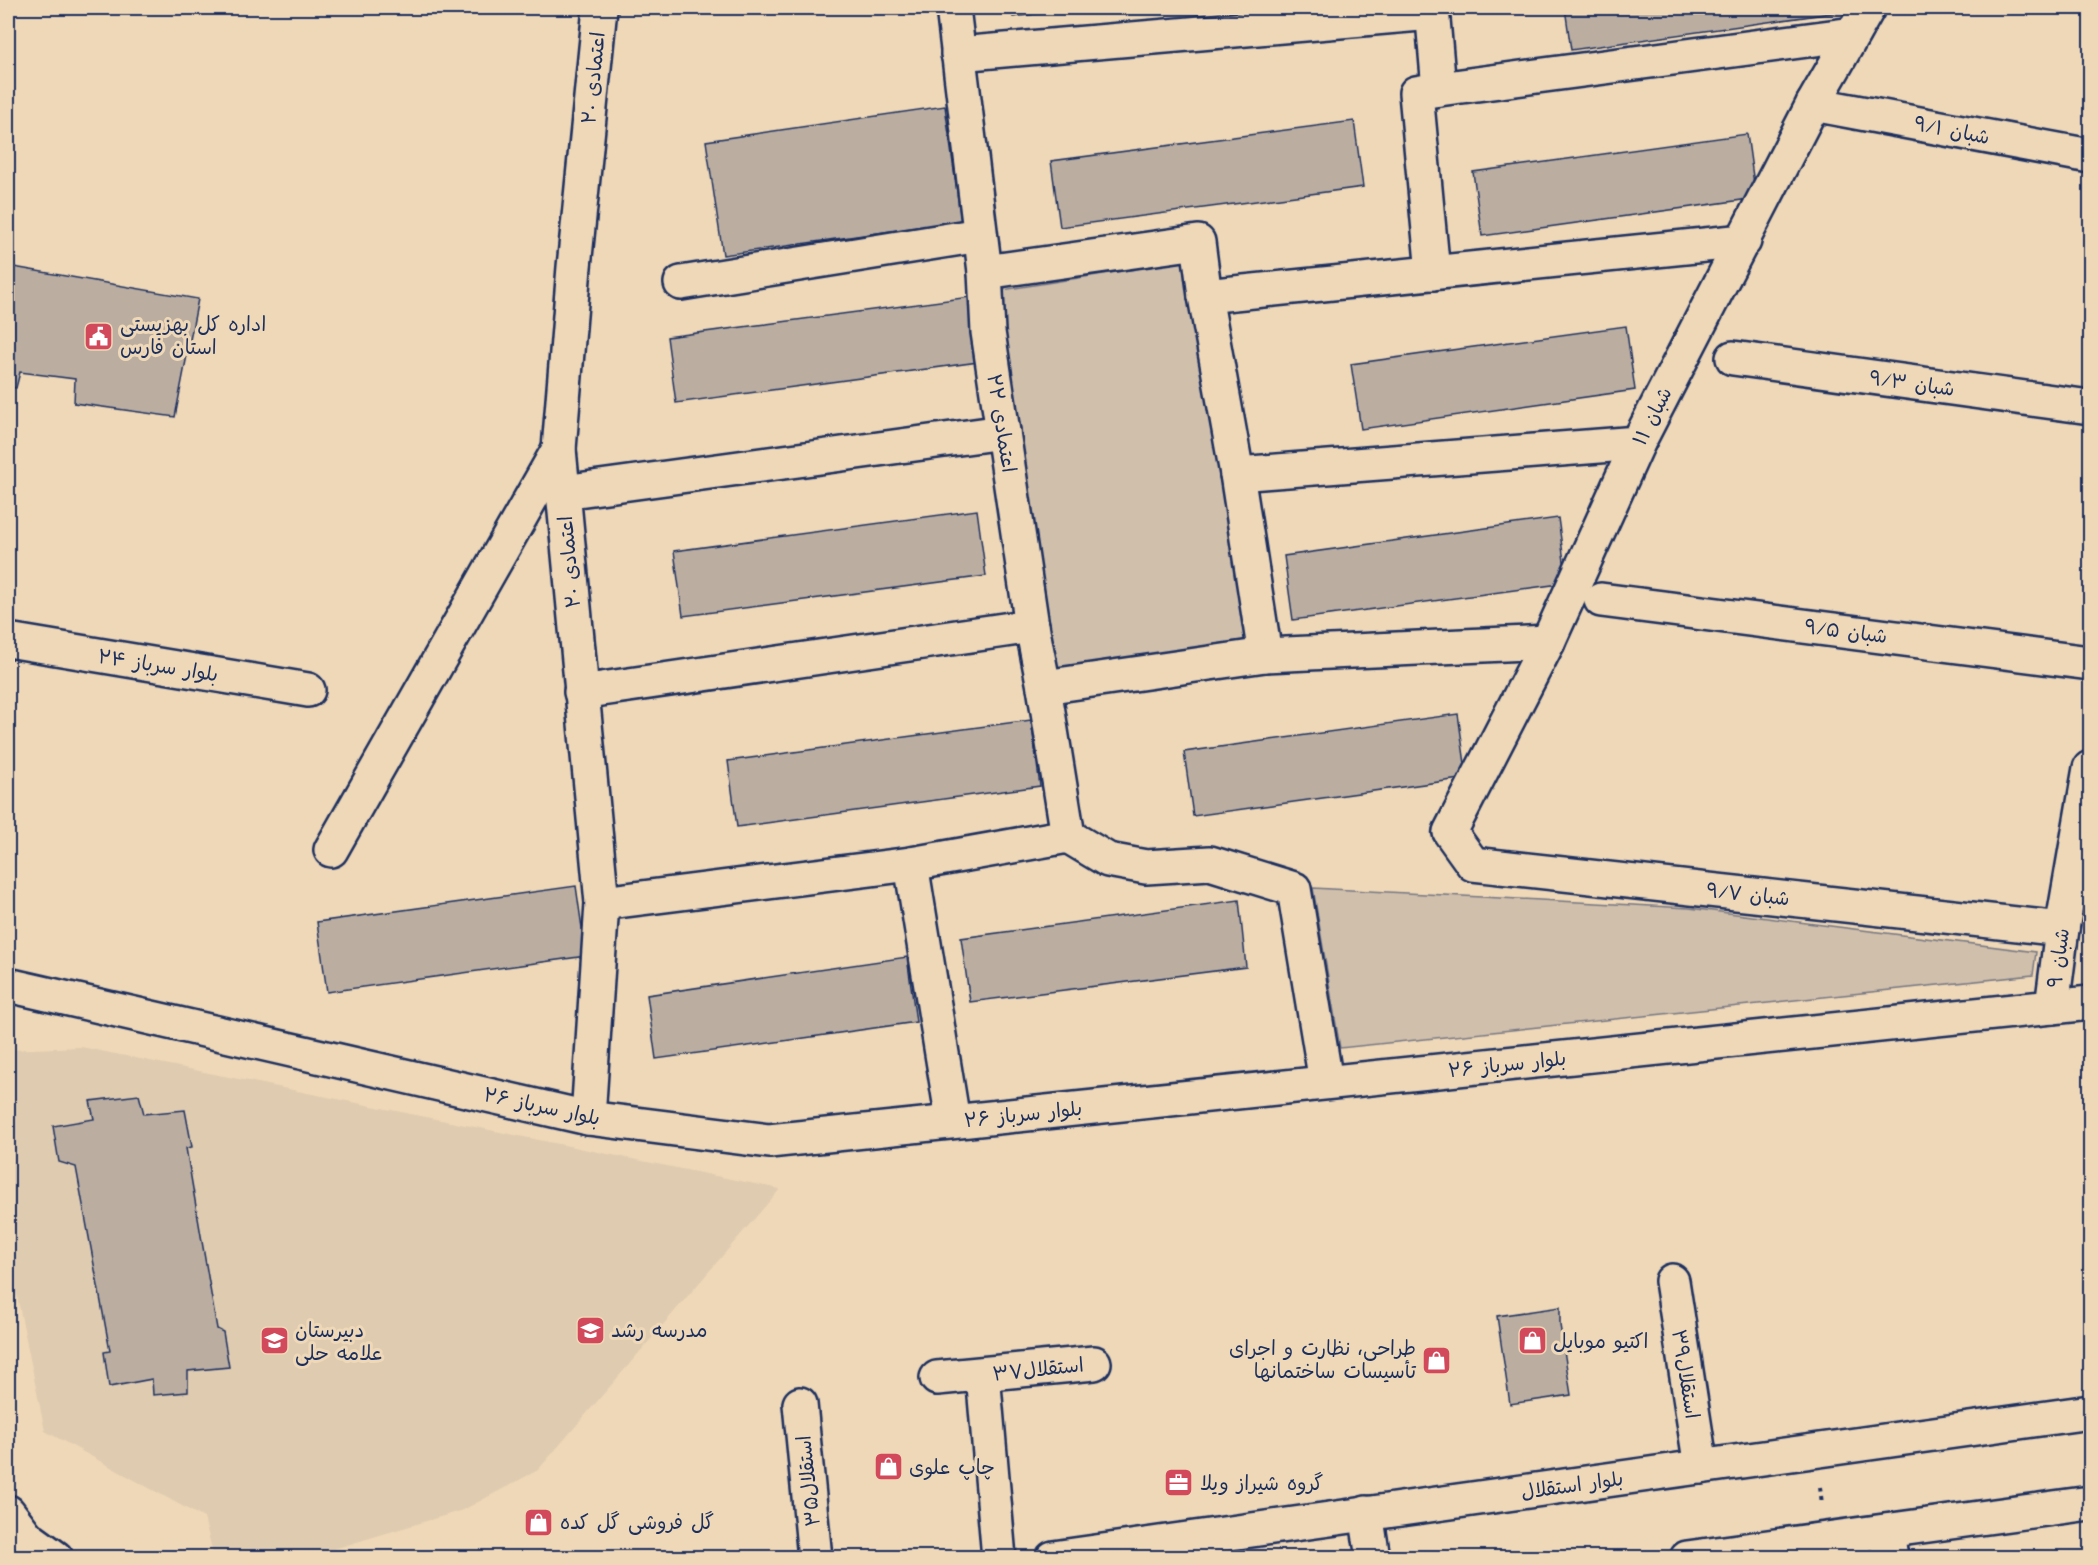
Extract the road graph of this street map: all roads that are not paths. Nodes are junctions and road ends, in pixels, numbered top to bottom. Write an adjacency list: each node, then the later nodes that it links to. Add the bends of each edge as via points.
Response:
1 (600, 8): 20 (street, ۲۰ اعتمادی)
2 (953, 8): 6 (street, ۲۲ اعتمادی)
3 (1432, 10): 4 (street); 7 (street)
4 (1354, 14): 6 (street)
5 (1861, 21): 7 (street); 8 (street, ۱۱ شبان)
6 (958, 54): 10 (street, ۲۲ اعتمادی)
7 (1439, 89): 13 (street, via 1416,93)
8 (1813, 104): 9 (street, ۹/۱ شبان); 11 (street, ۱۱ شبان)
9 (2091, 156)
10 (980, 235): 12 (street, ۲۲ اعتمادی); 14 (street)
11 (1744, 241): 13 (street); 19 (street, ۱۱ شبان)
12 (985, 272): 15 (street, via 1198,242); 18 (street, ۲۲ اعتمادی, via 988,332)
13 (1433, 273): 15 (street)
14 (681, 283)
15 (1205, 296): 21 (street)
16 (1733, 358): 17 (street, ۹/۳ شبان)
17 (2091, 407)
18 (1003, 432): 22 (street); 24 (street, ۲۲ اعتمادی)
19 (1638, 443): 21 (street); 26 (street, ۱۱ شبان)
20 (559, 448): 22 (street, ۲۰ اعتمادی); 35 (street)
21 (1237, 474): 27 (street)
22 (563, 492): 31 (street, ۲۰ اعتمادی)
23 (1601, 600): 28 (street, ۹/۵ شبان)
24 (1032, 626): 29 (street, ۲۲ اعتمادی); 31 (street)
25 (8, 640): 30 (street, ۲۴ بلوار سرباز)
26 (1548, 642): 27 (street); 33 (street, ۱۱ شبان)
27 (1265, 655): 29 (street)
28 (2091, 663)
29 (1044, 687): 34 (street, ۲۲ اعتمادی)
30 (308, 690)
31 (581, 692): 37 (street, ۲۰ اعتمادی)
32 (2090, 770): 38 (street, ۹ شبان)
33 (1450, 832): 38 (street, ۹/۷ شبان, via 1473,864)
34 (1068, 836): 36 (street); 42 (street, via 1108,860 1146,867 1210,863 1294,889)
35 (331, 850)
36 (911, 864): 37 (street); 44 (street)
37 (602, 903): 43 (street, ۲۰ اعتمادی)
38 (2062, 929): 41 (street, ۹ شبان)
39 (8, 985): 43 (street, ۲۶ بلوار سرباز)
40 (2091, 1003): 41 (street, ۲۶ بلوار سرباز)
41 (2052, 1007): 42 (street, ۲۶ بلوار سرباز)
42 (1326, 1082): 44 (street, ۲۶ بلوار سرباز)
43 (588, 1118): 44 (street, ۲۶ بلوار سرباز, via 769,1141)
44 (952, 1121)
45 (1672, 1281): 51 (street, استقلال۳۹)
46 (1094, 1363): 47 (street, استقلال۳۷)
47 (983, 1374): 48 (street, استقلال۳۷); 58 (street, استقلال۳۷)
48 (937, 1378)
49 (800, 1404): 57 (street, استقلال۳۵)
50 (2091, 1412): 51 (street, بلوار استقلال)
51 (1701, 1467): 54 (street, بلوار استقلال)
52 (2091, 1503): 55 (street)
53 (8, 1512): 56 (street, via 27,1537)
54 (1366, 1513): 59 (street, بلوار استقلال); 60 (street)
55 (1889, 1544): 61 (street, via 1825,1539)
56 (56, 1557)
57 (815, 1557)
58 (999, 1557)
59 (1053, 1557)
60 (1373, 1557)
61 (1687, 1557)

